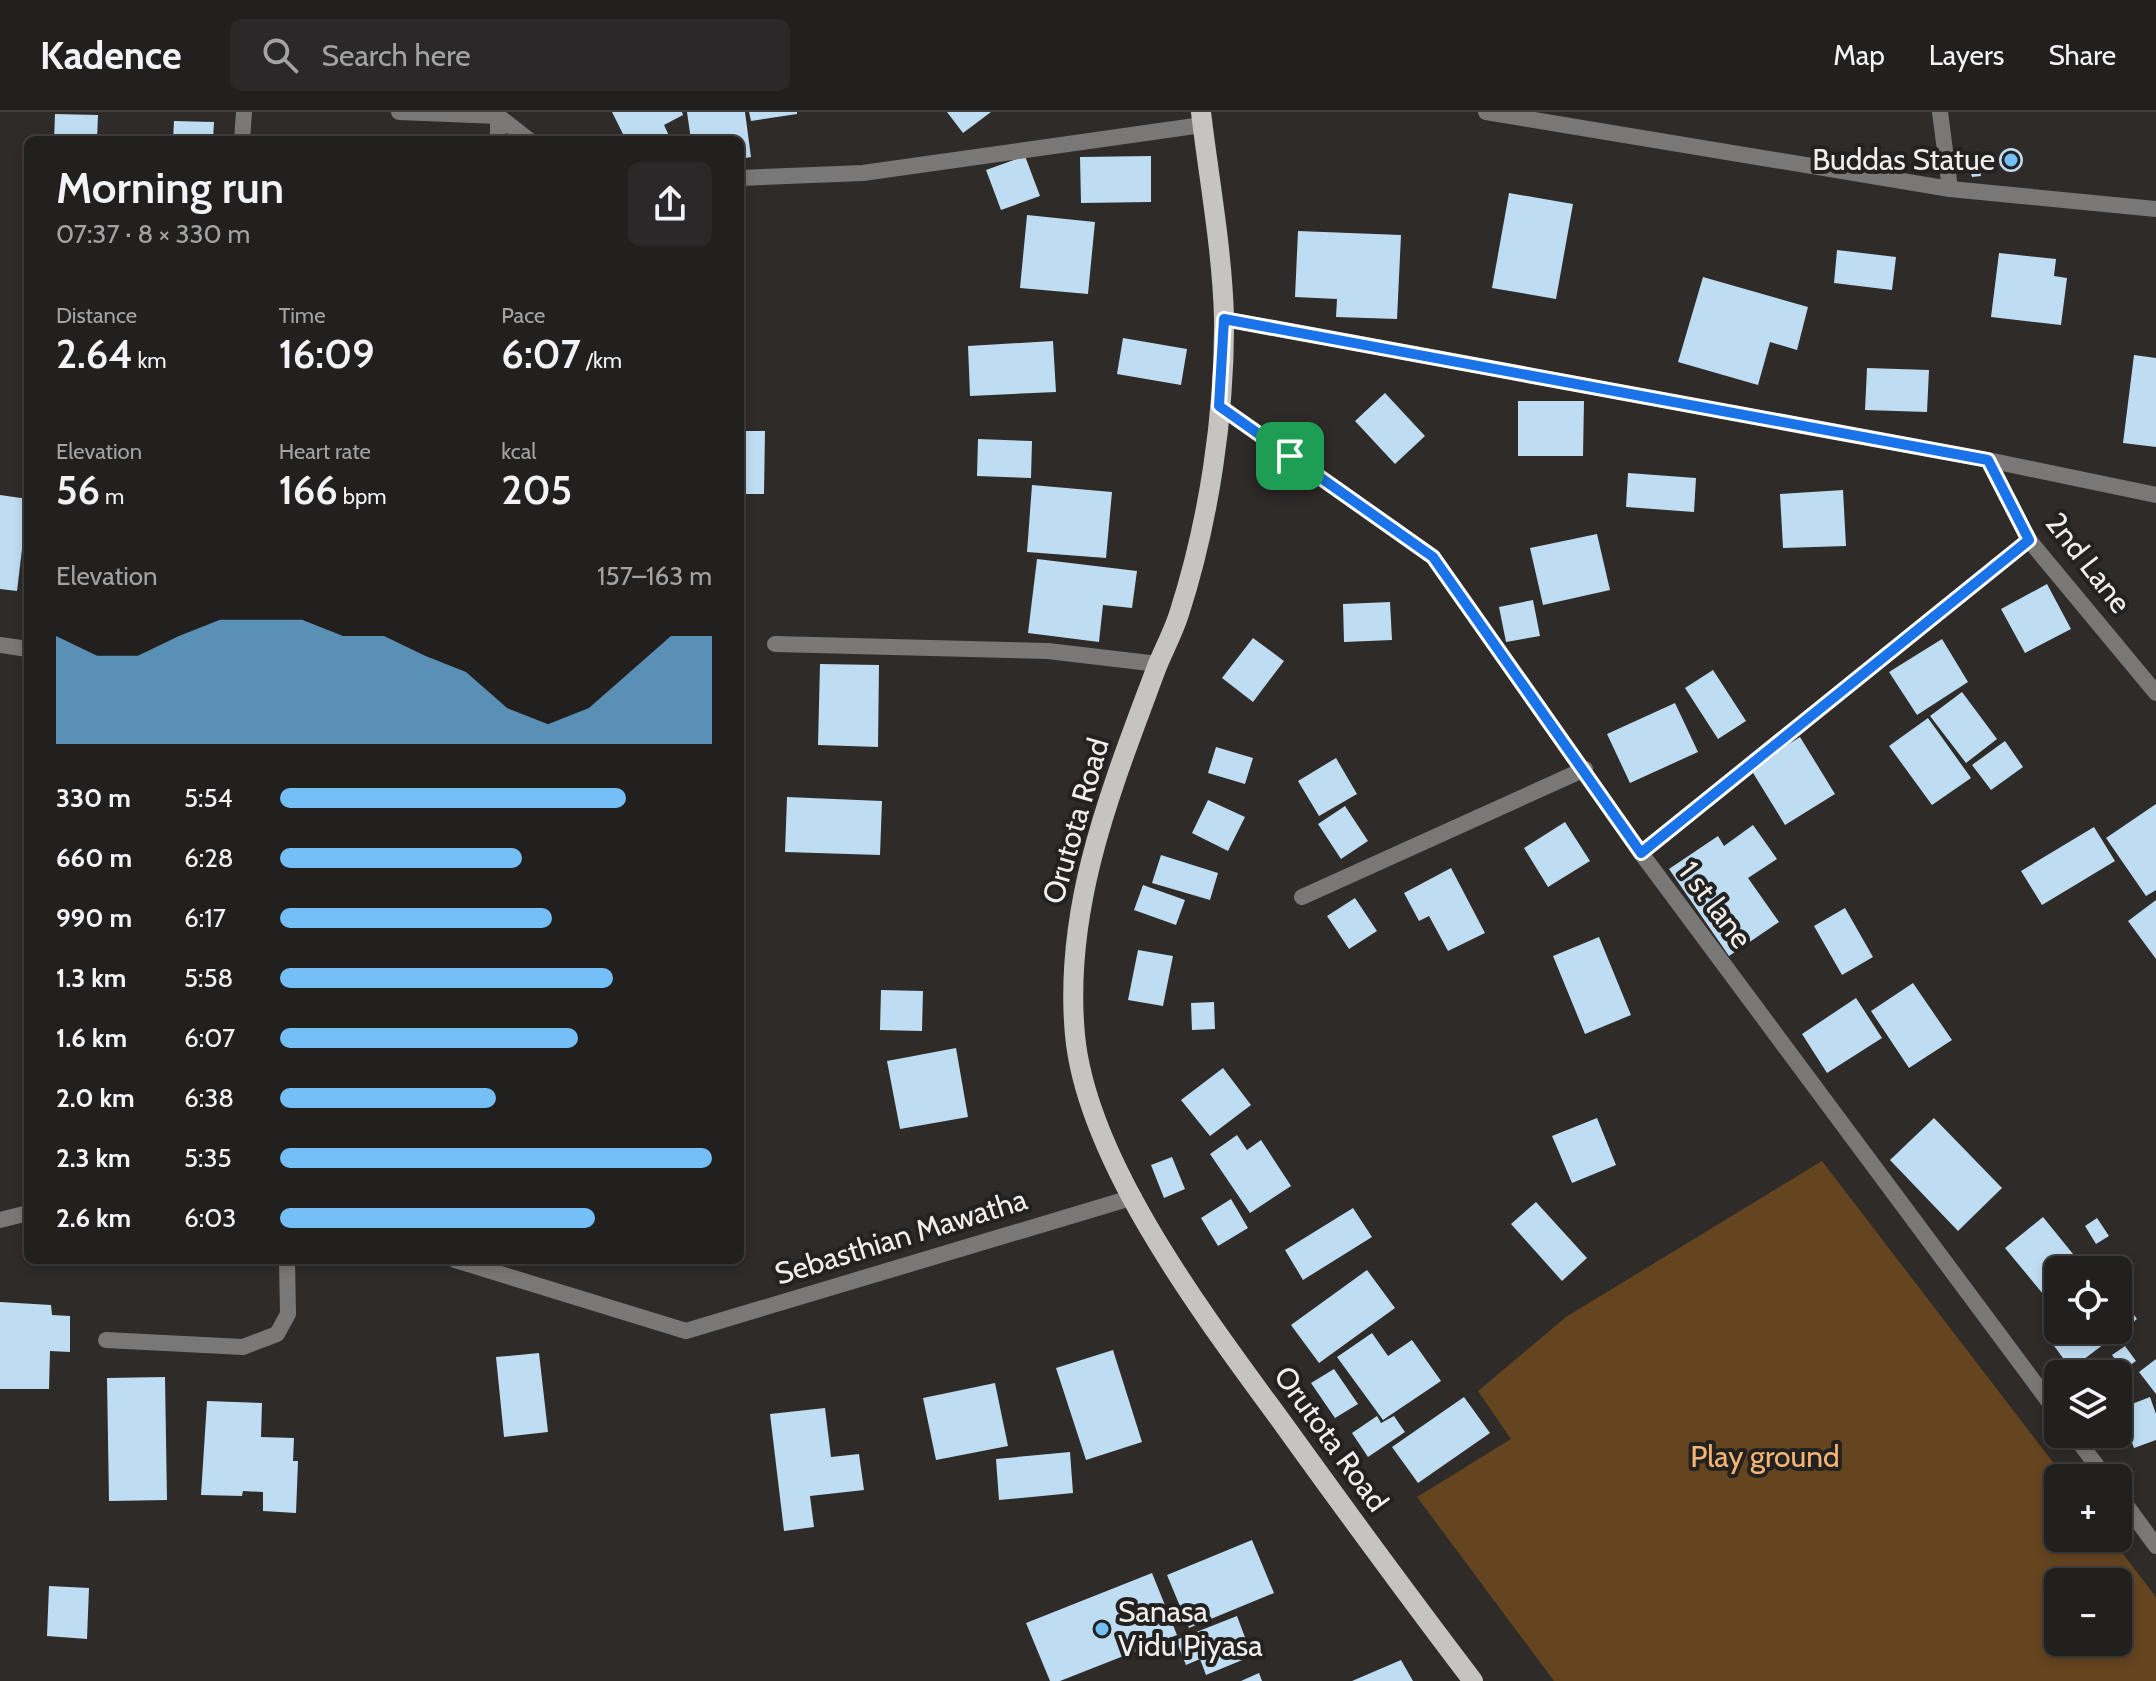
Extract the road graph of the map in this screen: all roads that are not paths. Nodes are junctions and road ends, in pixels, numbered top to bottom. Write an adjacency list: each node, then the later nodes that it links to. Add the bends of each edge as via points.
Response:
1 (244, 112): 7 (street)
2 (399, 112): 5 (street)
3 (1486, 112): 11 (street)
4 (1940, 112): 11 (street)
5 (498, 116): 8 (street); 9 (street)
6 (1201, 118): 10 (street, via 863,173); 13 (main road, Orutota Road)
7 (242, 136)
8 (498, 136)
9 (524, 136)
10 (744, 178)
11 (1950, 189): 12 (street)
12 (2156, 209)
13 (1224, 319): 14 (main road, Orutota Road); 15 (street)
14 (1219, 406): 21 (main road, Orutota Road, via 1195,552 1179,616); 23 (street, 1 st lane, via 1433,557)
15 (1988, 460): 16 (street); 17 (street, 2nd Lane)
16 (2156, 495)
17 (2029, 540): 22 (street, 2nd Lane); 24 (street)
18 (775, 644): 21 (street, via 1048,651)
19 (0, 645): 20 (street)
20 (24, 648)
21 (1158, 664): 26 (main road, Orutota Road, via 1098,829 1079,906 1073,968 1075,1038 1094,1116)
22 (2156, 693)
23 (1585, 769): 24 (street, 1 st lane); 25 (street)
24 (1641, 853): 32 (street, 1 st lane)
25 (1302, 897)
26 (1134, 1197): 30 (street, Sebasthian Mawatha, via 686,1331); 35 (main road, Orutota Road, via 1155,1239 1224,1343)
27 (24, 1214): 28 (street)
28 (0, 1220)
29 (287, 1264): 31 (street, via 288,1314 277,1334 243,1347)
30 (468, 1264)
31 (106, 1340)
32 (2044, 1395)
33 (2132, 1513): 34 (street)
34 (2156, 1546)
35 (1473, 1681)

